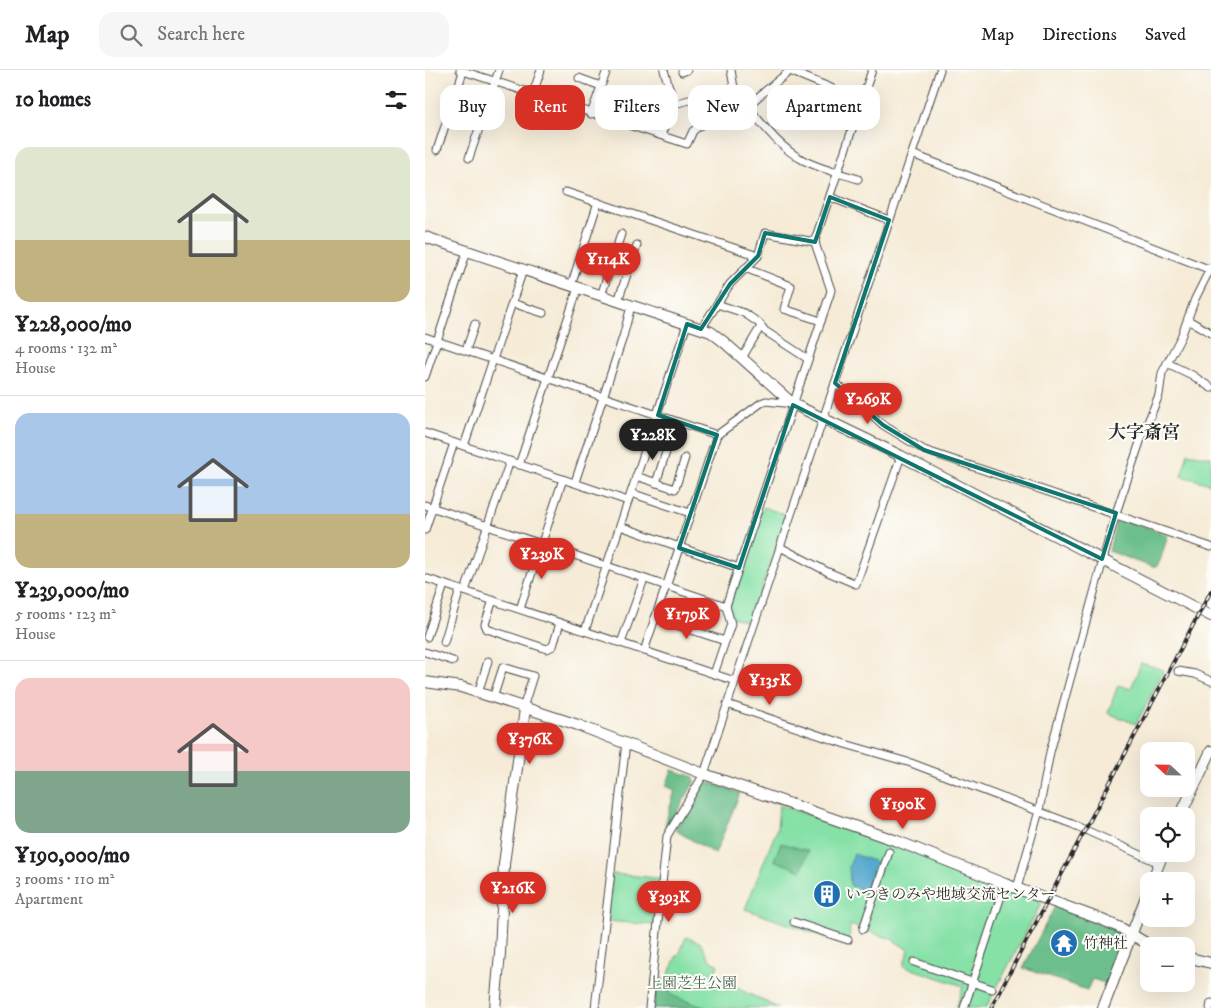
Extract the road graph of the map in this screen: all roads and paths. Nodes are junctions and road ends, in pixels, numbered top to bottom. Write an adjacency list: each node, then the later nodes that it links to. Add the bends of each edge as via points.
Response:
1 (499, 70): 12 (street)
2 (541, 70): 13 (street)
3 (607, 70): 15 (street)
4 (664, 70): 16 (street)
5 (731, 70): 17 (street)
6 (790, 70): 18 (street); 20 (street)
7 (872, 70): 31 (street)
8 (940, 70): 29 (street)
9 (461, 71): 10 (street); 28 (street)
10 (475, 72): 12 (street)
11 (579, 78): 14 (street)
12 (495, 81): 19 (street); 30 (street)
13 (536, 85)
14 (598, 85)
15 (601, 85)
16 (668, 85)
17 (734, 85)
18 (824, 85)
19 (515, 87)
20 (757, 95)
21 (595, 103): 23 (street)
22 (585, 112): 23 (street)
23 (591, 114): 27 (street)
24 (757, 119): 31 (street, via 800,159)
25 (663, 130): 27 (street)
26 (695, 130): 27 (street, via 687,144)
27 (661, 135)
28 (437, 150)
29 (912, 154): 36 (street); 44 (street)
30 (469, 158)
31 (838, 172): 32 (street); 34 (street)
32 (858, 179)
33 (566, 192): 35 (street)
34 (830, 196): 36 (street); 39 (street)
35 (598, 202): 42 (street); 46 (street)
36 (889, 220): 69 (street)
37 (621, 234): 47 (street)
38 (425, 237): 41 (street)
39 (815, 242): 42 (street, via 765,233); 54 (street, via 831,290)
40 (637, 245): 48 (street)
41 (467, 251): 45 (street); 61 (street)
42 (758, 256): 43 (street)
43 (745, 268): 50 (street); 54 (street, via 791,286 784,309)
44 (1211, 269): 53 (street)
45 (523, 270): 46 (street); 49 (street)
46 (574, 287): 47 (street); 68 (street)
47 (601, 296): 48 (street)
48 (618, 302): 51 (street)
49 (512, 303): 52 (street); 65 (street)
50 (717, 304): 57 (street, via 744,314); 58 (street)
51 (631, 306): 56 (street); 71 (street)
52 (543, 313)
53 (1188, 320): 59 (street); 66 (street)
54 (821, 321): 64 (street)
55 (475, 324): 62 (street)
56 (687, 324): 58 (street); 73 (street)
57 (761, 326): 63 (street); 64 (street)
58 (700, 328): 63 (street, via 717,335)
59 (1211, 333)
60 (425, 337): 61 (street)
61 (437, 341): 62 (street); 67 (street)
62 (466, 350): 65 (street)
63 (742, 358): 72 (street)
64 (808, 359): 72 (street)
65 (493, 360): 68 (street); 78 (street)
66 (1167, 362): 70 (street); 92 (street, via 1159,395)
67 (425, 377)
68 (548, 378): 71 (street); 83 (street)
69 (835, 383): 74 (street); 92 (street, via 883,425 924,450)
70 (1211, 388)
71 (603, 397): 73 (street); 86 (street)
72 (793, 404): 74 (street); 76 (street, via 761,403); 102 (street)
73 (658, 415): 76 (street); 84 (street)
74 (823, 418): 80 (street); 97 (street)
75 (425, 433): 77 (street)
76 (717, 435): 91 (street)
77 (454, 443): 78 (street); 90 (street)
78 (464, 446): 82 (street)
79 (666, 452): 87 (street)
80 (901, 456): 97 (street, via 855,584); 100 (street)
81 (685, 458): 87 (street, via 675,489)
82 (510, 461): 83 (street); 93 (street)
83 (519, 465): 85 (street)
84 (636, 476): 87 (street); 88 (street)
85 (563, 479): 86 (street); 96 (street)
86 (575, 482): 89 (street)
87 (656, 483)
88 (631, 493): 89 (street); 91 (street)
89 (628, 501): 94 (street)
90 (429, 507): 93 (street); 95 (street)
91 (690, 513): 99 (street)
92 (1116, 514): 98 (street); 100 (street)
93 (487, 526): 96 (street); 107 (street)
94 (620, 526): 99 (street); 101 (street)
95 (425, 530)
96 (543, 544): 101 (street); 110 (street)
97 (780, 547): 125 (street)
98 (1211, 547)
99 (679, 548): 102 (street); 106 (street)
100 (1102, 559): 111 (street); 137 (street, via 1050,752)
101 (607, 566): 103 (street); 114 (street)
102 (739, 568): 109 (street)
103 (643, 579): 106 (street); 118 (street)
104 (426, 581): 105 (street)
105 (443, 584): 107 (street); 115 (street)
106 (666, 586): 109 (street); 112 (street)
107 (463, 590): 108 (street); 117 (street)
108 (493, 600): 110 (street); 113 (street, via 485,624 487,629 547,649 553,646)
109 (726, 606): 116 (street, via 731,624)
110 (520, 610): 113 (street)
111 (1211, 616)
112 (655, 618): 116 (street); 119 (street)
113 (560, 623): 114 (street)
114 (585, 631): 118 (street)
115 (427, 637)
116 (725, 641): 124 (street)
117 (444, 642)
118 (621, 643): 119 (street)
119 (645, 651): 124 (street)
120 (425, 652): 121 (street)
121 (453, 661)
122 (488, 661): 129 (street)
123 (1178, 671): 126 (street)
124 (714, 674): 125 (street)
125 (735, 681): 131 (street)
126 (1211, 681)
127 (425, 682): 128 (street); 129 (street)
128 (425, 686)
129 (477, 693): 130 (street)
130 (493, 698): 132 (street); 132 (street, via 503,667 533,676)
131 (727, 704): 135 (street); 137 (street, via 911,763)
132 (524, 708): 133 (street); 154 (street, via 504,864)
133 (626, 743): 135 (street); 155 (street)
134 (1211, 751): 136 (street)
135 (704, 774): 140 (street, via 897,841); 156 (street, via 667,836)
136 (1184, 807)
137 (1039, 812): 138 (street); 141 (street)
138 (1140, 850)
139 (889, 852): 144 (street)
140 (1005, 884): 141 (street); 151 (street)
141 (1017, 888): 145 (street, via 1094,916)
142 (1140, 912): 145 (street)
143 (794, 922): 147 (street)
144 (863, 929)
145 (1131, 934): 146 (street); 158 (street)
146 (1140, 939)
147 (847, 940)
148 (1195, 959): 150 (street)
149 (914, 962): 151 (street)
150 (1211, 963)
151 (973, 982): 152 (street); 157 (street)
152 (992, 989)
153 (1211, 1003): 159 (street)
154 (495, 1008)
155 (595, 1008)
156 (649, 1008)
157 (964, 1008)
158 (1103, 1008)
159 (1209, 1008)

